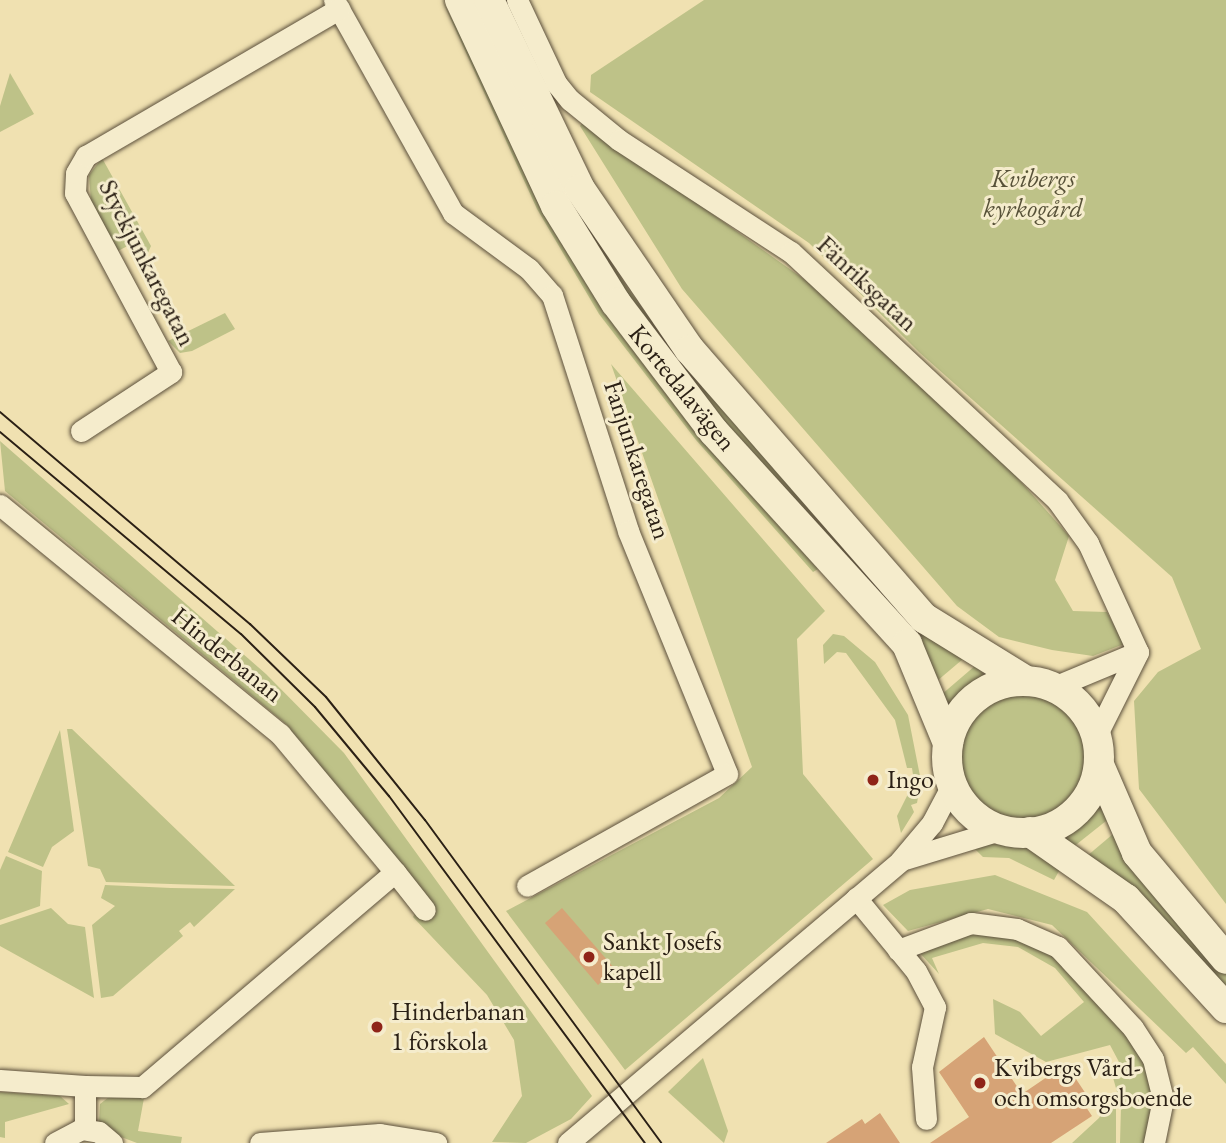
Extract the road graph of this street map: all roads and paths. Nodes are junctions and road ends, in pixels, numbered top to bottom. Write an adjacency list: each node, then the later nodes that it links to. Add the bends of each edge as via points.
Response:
1 (460, 0): 9 (main road, Kortedalavägen, via 556,206 616,303 714,432 907,644)
2 (489, 0): 8 (main road, Kortedalavägen, via 580,189 690,351 924,618)
3 (517, 0): 7 (street, Fänriksgatan, via 556,83 570,100 619,140 791,251 1057,500 1088,542)
4 (336, 4): 5 (street, Styckjunkaregatan, via 86,156 76,173 75,193 171,372); 16 (street, Fanjunkaregatan, via 453,213 529,269 552,295 628,531 727,774)
5 (81, 431)
6 (0, 505): 15 (street, Hinderbanan, via 280,734)
7 (1138, 652): 8 (street); 10 (street)
8 (1040, 684): 9 (main road, via 994,686 975,697 955,722); 10 (main road, Kortedalavägen, via 1083,710)
9 (948, 743): 11 (main road, Kortedalavägen)
10 (1097, 751): 13 (main road, via 1089,794 1076,811 1060,823); 20 (main road, Kortedalavägen, via 1137,853)
11 (952, 785): 12 (main road, via 968,809); 14 (street, via 932,823)
12 (1000, 830): 13 (main road); 14 (street)
13 (1030, 832): 21 (main road, via 1126,899)
14 (900, 861): 17 (street)
15 (395, 872): 18 (street, Hinderbanan); 23 (street, via 142,1087)
16 (527, 886)
17 (856, 898): 19 (street); 30 (street)
18 (425, 910)
19 (898, 950): 24 (street, via 934,1007 922,1067); 31 (street, via 971,923 1017,929 1058,947 1133,1028 1153,1059 1163,1099)
20 (1226, 959)
21 (1226, 1008)
22 (0, 1080): 23 (street)
23 (85, 1086): 25 (street)
24 (926, 1119)
25 (85, 1129): 26 (street); 27 (street)
26 (55, 1143)
27 (112, 1143)
28 (260, 1143): 29 (street, via 380,1134)
29 (436, 1143)
30 (568, 1143)
31 (1154, 1143)

